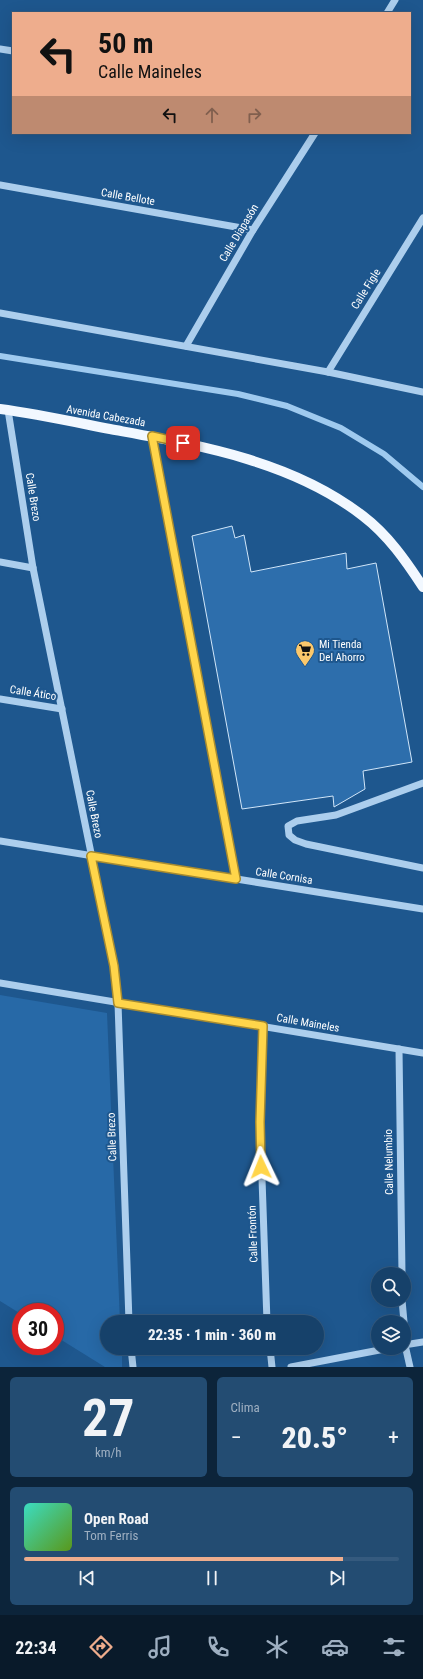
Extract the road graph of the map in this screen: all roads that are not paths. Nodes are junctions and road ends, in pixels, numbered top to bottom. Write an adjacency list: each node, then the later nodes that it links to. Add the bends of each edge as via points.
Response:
1 (395, 0): 2 (street)
2 (388, 12)
3 (0, 49): 4 (street)
4 (12, 51)
5 (314, 134): 8 (street, Calle Diapasón)
6 (0, 185): 8 (street, Calle Bellote)
7 (423, 218): 11 (street, Calle Figle)
8 (253, 230): 10 (street, Calle Diapasón)
9 (0, 313): 10 (street)
10 (186, 346): 11 (street)
11 (328, 372): 12 (street)
12 (423, 392)
13 (4, 410): 14 (main road, Avenida Cabezada); 16 (street, Calle Brezo)
14 (152, 436): 17 (main road, Avenida Cabezada, via 261,463 306,481 363,516 381,532); 24 (street)
15 (0, 562): 16 (street)
16 (33, 568): 19 (street, Calle Brezo)
17 (423, 587)
18 (0, 699): 19 (street, Calle Ático)
19 (62, 709): 22 (street, Calle Brezo)
20 (423, 783): 23 (street, via 336,815 297,821 288,826 289,835 306,844)
21 (0, 841): 22 (street, Calle Cornisa)
22 (91, 856): 24 (street, Calle Cornisa); 27 (street, Calle Brezo, via 114,966)
23 (423, 868)
24 (236, 879): 25 (street, Calle Cornisa)
25 (423, 909)
26 (0, 983): 27 (street, Calle Maineles)
27 (118, 1003): 28 (street, Calle Maineles); 32 (street, Calle Brezo)
28 (263, 1026): 29 (street, Calle Maineles); 33 (street, Calle Frontón, via 260,1122)
29 (399, 1049): 30 (street, Calle Maineles); 31 (street, Calle Nelumbio)
30 (423, 1053)
31 (402, 1267)
32 (129, 1315)
33 (267, 1315)
34 (423, 1342): 35 (street)
35 (411, 1344)
36 (371, 1352): 42 (street)
37 (132, 1355): 40 (street)
38 (271, 1355): 41 (street)
39 (407, 1355): 43 (street)
40 (133, 1367)
41 (272, 1367)
42 (291, 1367)
43 (410, 1367)

